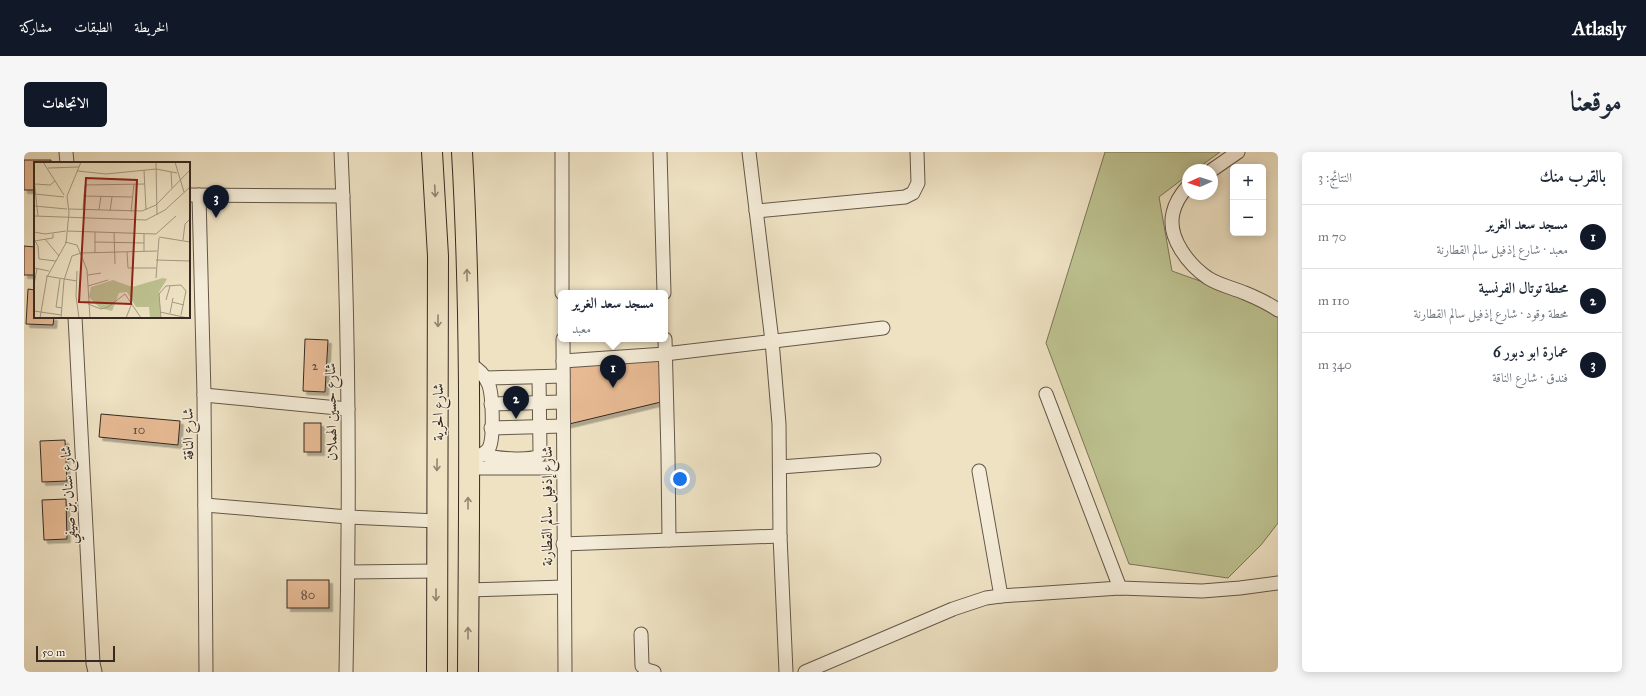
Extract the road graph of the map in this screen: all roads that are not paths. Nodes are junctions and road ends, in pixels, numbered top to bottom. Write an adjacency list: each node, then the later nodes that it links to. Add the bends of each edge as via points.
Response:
1 (66, 152): 10 (street)
2 (341, 152): 14 (street, شارع حسين الهملان)
3 (432, 152): 46 (highway, شارع الحرية, one-way to 46, via 438,256)
4 (462, 152): 26 (highway, شارع الحرية, one-way to 4)
5 (562, 152): 16 (street)
6 (660, 152): 17 (street)
7 (749, 152): 15 (street)
8 (917, 152): 15 (street, via 918,183 913,193 905,197)
9 (1238, 152): 11 (street)
10 (67, 162)
11 (1218, 166)
12 (1182, 194): 18 (street, via 1176,203 1172,222 1178,245 1192,264 1208,278 1260,299)
13 (194, 195): 14 (street); 31 (street, شارع الناقة)
14 (343, 196): 35 (street, شارع حسين الهملان)
15 (756, 211): 21 (street)
16 (562, 290)
17 (664, 290)
18 (1278, 310)
19 (75, 318): 58 (street, شارع سنان بن صيفي)
20 (883, 328): 21 (street)
21 (772, 341): 24 (street); 41 (street)
22 (563, 342): 25 (street, شارع إذفيل سالم القطارنة)
23 (665, 342): 24 (street)
24 (665, 354): 25 (street); 48 (street)
25 (563, 361): 27 (street, شارع إذفيل سالم القطارنة)
26 (469, 364): 29 (street); 40 (highway, شارع الحرية)
27 (563, 376): 28 (street); 33 (street, شارع إذفيل سالم القطارنة)
28 (539, 377): 29 (street); 32 (street)
29 (486, 378): 34 (street, via 490,387)
30 (1046, 394): 54 (street)
31 (204, 395): 35 (street); 44 (street, شارع الناقة)
32 (539, 402): 33 (street); 34 (street); 37 (street)
33 (562, 402): 36 (street, شارع إذفيل سالم القطارنة)
34 (491, 404): 38 (street)
35 (348, 409): 45 (street, شارع حسين الهملان)
36 (563, 426): 37 (street); 42 (street, شارع إذفيل سالم القطارنة)
37 (540, 427): 38 (street); 40 (street, via 540,452 537,457 496,458)
38 (491, 428): 40 (street, via 490,447)
39 (874, 460): 41 (street)
40 (473, 462): 42 (street); 55 (highway, شارع الحرية, one-way to 40)
41 (780, 467): 47 (street)
42 (563, 468): 49 (street, شارع إذفيل سالم القطارنة)
43 (979, 472): 56 (street)
44 (205, 505): 45 (street); 59 (street, شارع الناقة)
45 (348, 517): 46 (street); 51 (street, شارع حسين الهملان)
46 (437, 521): 50 (highway, شارع الحرية)
47 (780, 536): 48 (street); 65 (street)
48 (669, 540): 49 (street)
49 (564, 544): 53 (street, شارع إذفيل سالم القطارنة)
50 (436, 571): 51 (street); 61 (highway, شارع الحرية, one-way to 61)
51 (348, 572): 60 (street, شارع حسين الهملان)
52 (1278, 582): 54 (street, via 1202,591)
53 (564, 587): 55 (street); 63 (street, شارع إذفيل سالم القطارنة)
54 (1120, 588): 56 (street)
55 (468, 590): 62 (highway, شارع الحرية, one-way to 55)
56 (1001, 596): 66 (street, via 953,609)
57 (641, 634): 64 (street, via 642,666)
58 (95, 672)
59 (206, 672)
60 (346, 672)
61 (437, 672)
62 (468, 672)
63 (565, 672)
64 (654, 672)
65 (786, 672)
66 (805, 672)

